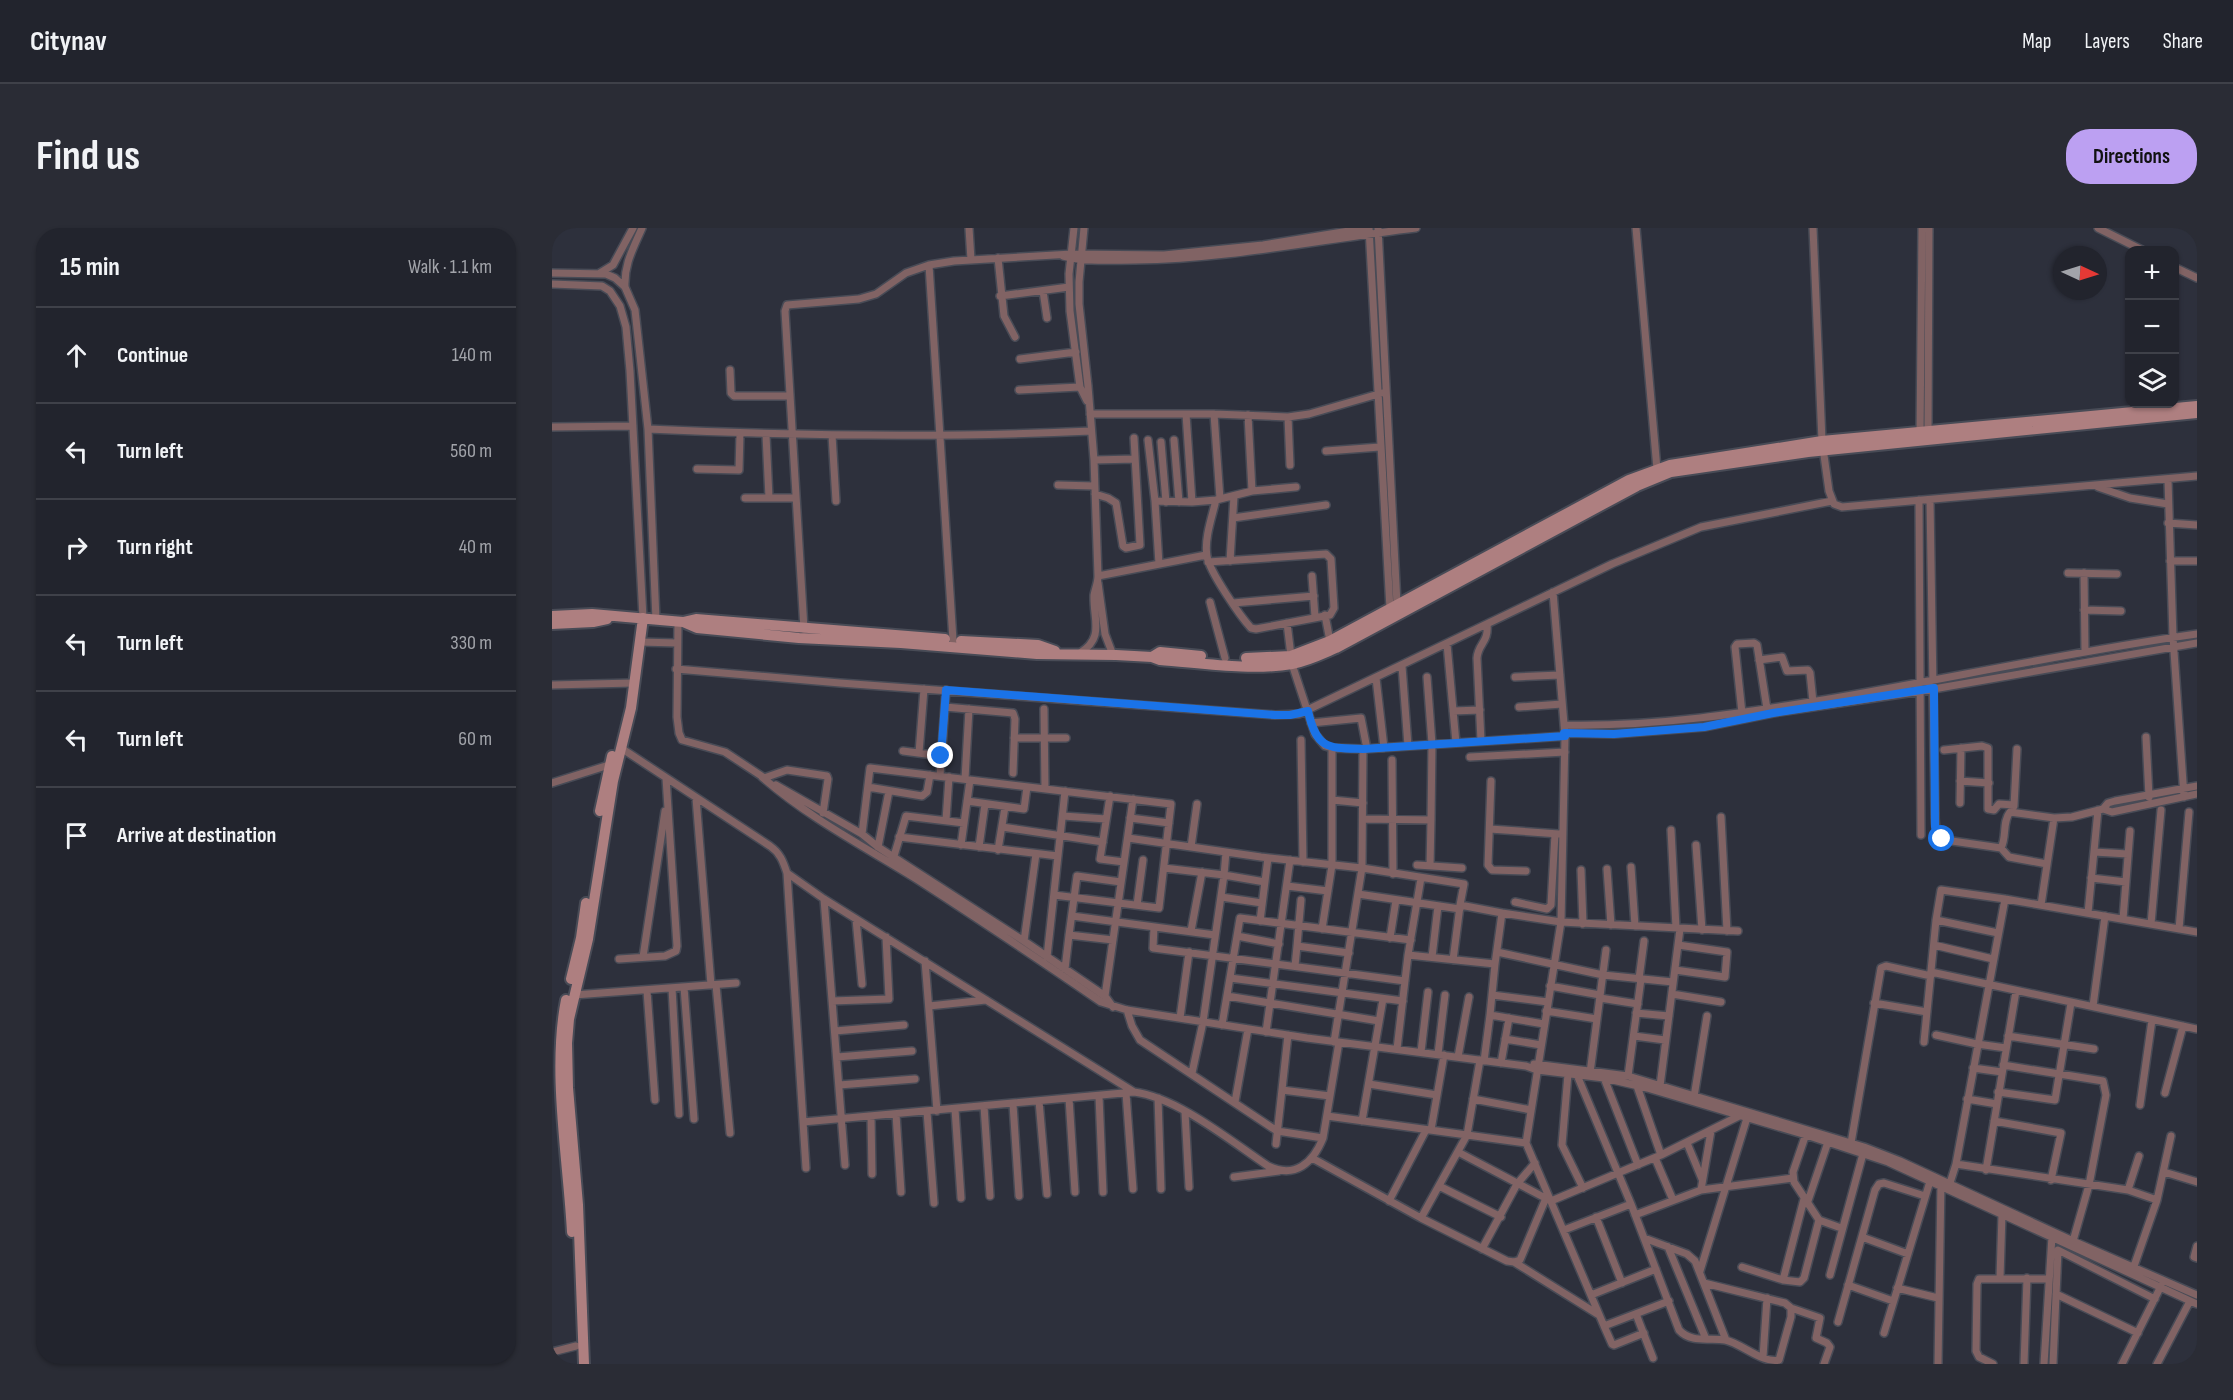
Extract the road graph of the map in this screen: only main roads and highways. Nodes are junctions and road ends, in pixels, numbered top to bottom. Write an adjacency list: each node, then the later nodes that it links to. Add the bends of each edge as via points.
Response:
1 (2197, 406): 3 (main road)
2 (2197, 413): 3 (main road)
3 (1924, 437): 4 (main road)
4 (1823, 446): 13 (main road, via 1652,478 1336,648 1315,657); 13 (main road, via 1670,465 1629,480)
5 (552, 616): 6 (main road)
6 (620, 616): 7 (main road); 9 (main road); 10 (main road, via 628,621)
7 (643, 618): 8 (main road); 10 (main road)
8 (680, 622): 11 (main road, via 697,628 799,638); 11 (main road, via 696,619 1038,645)
9 (552, 624)
10 (639, 646): 14 (main road)
11 (1064, 653): 12 (main road)
12 (1152, 657): 13 (main road, via 1265,666); 13 (main road, via 1160,652)
13 (1291, 660)
14 (633, 683): 15 (main road, via 609,765 581,938); 17 (main road, via 568,1031)
15 (555, 1047): 16 (main road, via 570,1204)
16 (577, 1364)
17 (584, 1364)

